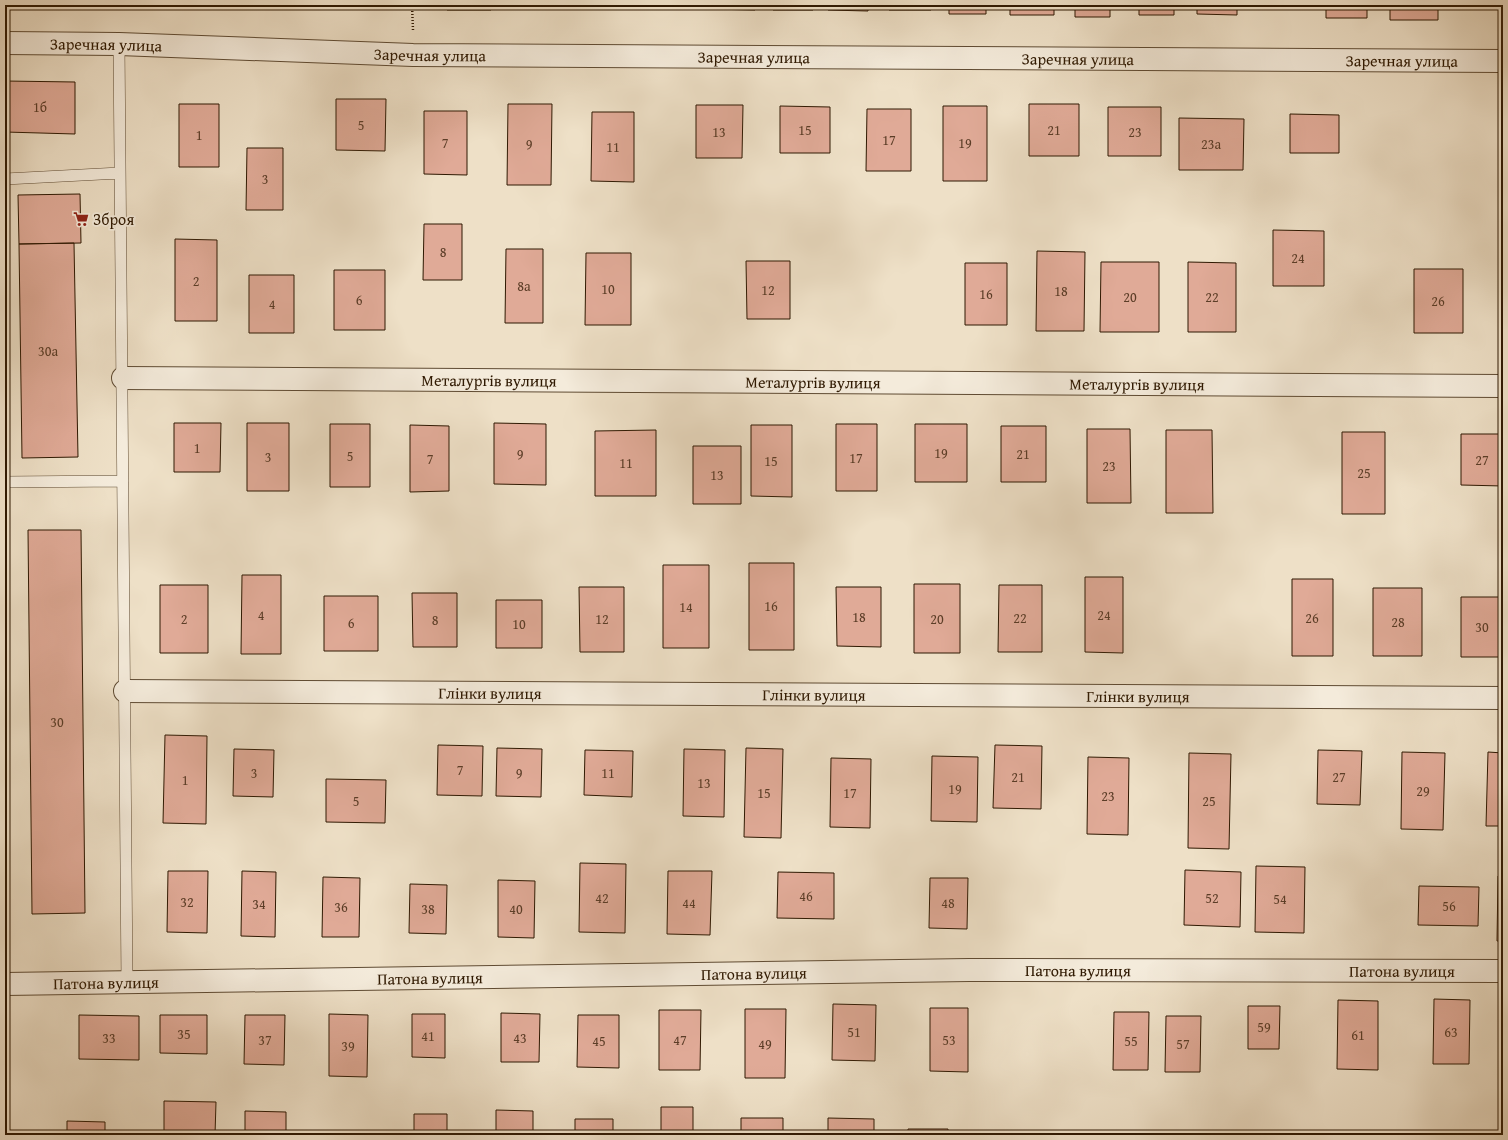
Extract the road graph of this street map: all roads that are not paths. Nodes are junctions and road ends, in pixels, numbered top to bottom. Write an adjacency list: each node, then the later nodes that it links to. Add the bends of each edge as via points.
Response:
1 (5, 43): 2 (street, Заречная улица)
2 (119, 44): 3 (street, Заречная улица, via 413,55); 4 (lane)
3 (1503, 61)
4 (120, 173): 5 (lane); 6 (lane)
5 (5, 179)
6 (122, 378): 7 (street, Металургів вулиця); 8 (lane)
7 (1503, 386)
8 (123, 481): 9 (lane); 10 (lane)
9 (5, 482)
10 (125, 691): 11 (street, Глінки вулиця); 13 (lane)
11 (1503, 698)
12 (1503, 971): 13 (street, Патона вулиця, via 969,970)
13 (127, 982): 14 (street, Патона вулиця)
14 (5, 984)

